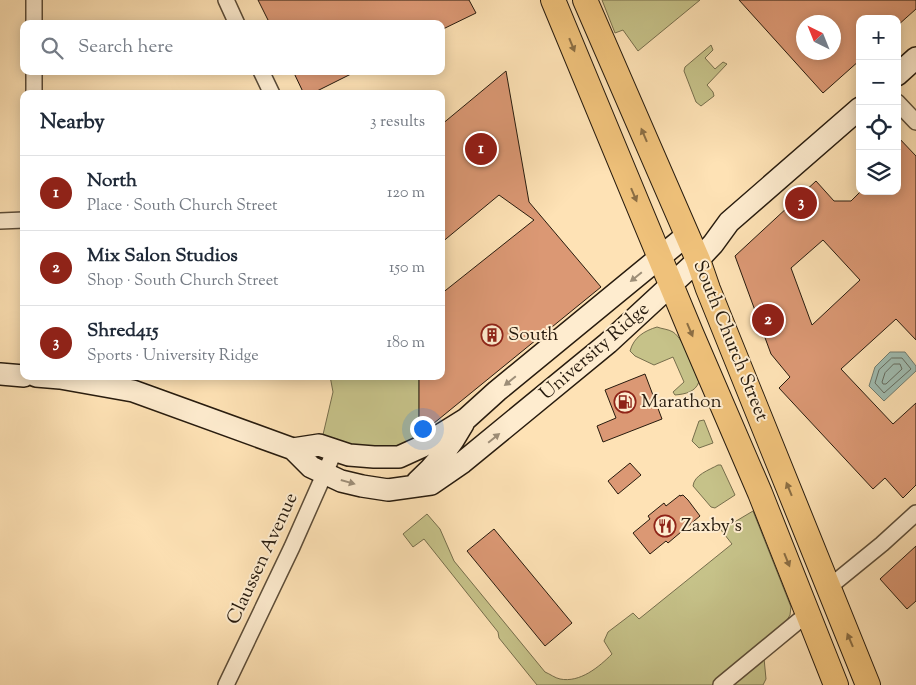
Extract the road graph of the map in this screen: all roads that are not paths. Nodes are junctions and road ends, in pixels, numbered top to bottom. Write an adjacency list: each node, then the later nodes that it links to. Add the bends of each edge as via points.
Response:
1 (34, 0): 5 (street)
2 (226, 0): 6 (street)
3 (553, 0): 19 (main road, South Church Street, one-way to 19)
4 (585, 0): 18 (main road, South Church Street, one-way to 4)
5 (34, 20)
6 (235, 20)
7 (916, 58): 8 (street)
8 (901, 71)
9 (34, 75): 11 (street)
10 (263, 75): 12 (street)
11 (34, 90)
12 (270, 90)
13 (900, 105): 15 (street)
14 (856, 111): 20 (street, University Ridge, via 729,222)
15 (916, 122)
16 (20, 220): 17 (street)
17 (0, 221)
18 (687, 235): 19 (street, University Ridge); 20 (main road, South Church Street)
19 (660, 258): 21 (main road, South Church Street); 26 (street, University Ridge, one-way to 26)
20 (698, 260): 21 (street, University Ridge); 32 (main road, South Church Street, one-way to 20)
21 (671, 285): 30 (street, University Ridge, one-way to 21, via 430,484 463,462 608,343); 33 (main road, South Church Street, one-way to 33, via 756,482)
22 (0, 374): 23 (street)
23 (20, 376)
24 (85, 380): 25 (street, University Ridge)
25 (134, 384): 27 (street, University Ridge)
26 (466, 420): 28 (street, University Ridge, via 399,457 349,455); 30 (street, via 442,456)
27 (293, 449): 28 (street, University Ridge, via 319,445); 29 (street, University Ridge, via 311,468)
28 (335, 450): 29 (street, Claussen Avenue)
29 (324, 473): 30 (street, University Ridge, one-way to 30, via 362,486 388,490); 34 (street, Claussen Avenue)
30 (412, 487)
31 (916, 513): 32 (street)
32 (828, 588): 37 (main road, South Church Street, one-way to 32)
33 (807, 614): 35 (street); 36 (main road, South Church Street)
34 (226, 685)
35 (721, 685)
36 (836, 685)
37 (868, 685)

